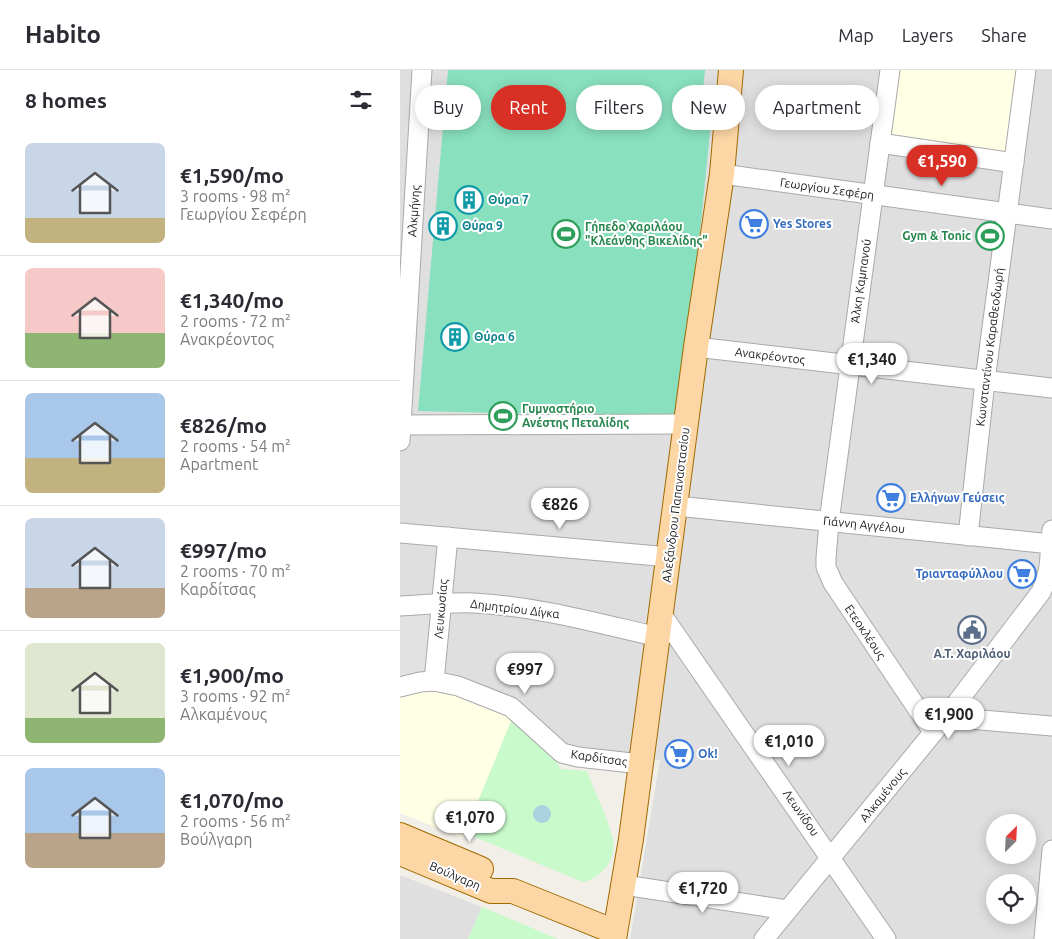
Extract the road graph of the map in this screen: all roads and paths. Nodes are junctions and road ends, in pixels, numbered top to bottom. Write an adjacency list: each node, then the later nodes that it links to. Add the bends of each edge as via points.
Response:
1 (422, 70): 6 (street, Αλκμήνης)
2 (731, 70): 9 (main road, Αλεξάνδρου Παπαναστασίου)
3 (890, 70): 5 (street, Άλκη Καμπανού)
4 (1026, 70): 7 (street, Κωνσταντίνου Καραθεοδωρή)
5 (880, 143): 7 (street); 11 (street, Άλκη Καμπανού)
6 (409, 146): 8 (street, Αλκμήνης)
7 (1014, 163): 12 (street, Κωνσταντίνου Καραθεοδωρή)
8 (416, 172): 10 (street); 14 (street, Αλκμήνης)
9 (722, 174): 11 (street, Γεωργίου Σεφέρη); 15 (main road, Αλεξάνδρου Παπαναστασίου)
10 (400, 182)
11 (872, 195): 12 (street, Γεωργίου Σεφέρη); 16 (street, Άλκη Καμπανού)
12 (1008, 213): 13 (street, Γεωργίου Σεφέρη); 17 (street, Κωνσταντίνου Καραθεοδωρή)
13 (1052, 219)
14 (405, 257): 20 (street, Αλκμήνης)
15 (696, 347): 16 (street, Ανακρέοντος); 19 (main road, Αλεξάνδρου Παπαναστασίου)
16 (850, 365): 17 (street, Ανακρέοντος); 22 (street, Άλκη Καμπανού)
17 (985, 381): 18 (street, Ανακρέοντος); 24 (street, Κωνσταντίνου Καραθεοδωρή)
18 (1052, 388)
19 (687, 424): 20 (street); 21 (main road, Αλεξάνδρου Παπαναστασίου)
20 (400, 433)
21 (676, 506): 22 (street, Γιάννη Αγγέλου); 27 (main road, Αλεξάνδρου Παπαναστασίου)
22 (830, 522): 24 (street, Γιάννη Αγγέλου); 35 (street, Ετεοκλέους, via 826,567 833,584)
23 (400, 533): 25 (street)
24 (968, 536): 26 (street, Γιάννη Αγγέλου)
25 (448, 537): 27 (street); 28 (street, Λευκωσίας)
26 (1051, 539): 33 (street, Αλκαμένους, via 1051,565 1041,592)
27 (669, 556): 30 (main road, Αλεξάνδρου Παπαναστασίου)
28 (442, 604): 29 (street, Δημητρίου Δίγκα); 30 (street, Δημητρίου Δίγκα, via 472,603 542,610); 31 (street, Λευκωσίας)
29 (400, 606)
30 (660, 626): 36 (main road, Αλεξάνδρου Παπαναστασίου); 40 (street, Λεωνίδου)
31 (434, 681): 32 (street, Καρδίτσας); 36 (street, Καρδίτσας, via 458,686 511,706 562,753)
32 (400, 687)
33 (946, 717): 34 (street); 35 (street, Αλκαμένους)
34 (1052, 726)
35 (933, 732): 40 (street, Αλκαμένους)
36 (641, 764): 41 (main road, Αλεξάνδρου Παπαναστασίου)
37 (400, 835): 42 (main road, Βούλγαρη, via 498,876)
38 (1052, 850): 47 (street)
39 (400, 853): 42 (main road, Βούλγαρη, via 491,891)
40 (832, 858): 43 (street, Αλκαμένους); 46 (street, Λεωνίδου)
41 (624, 884): 43 (street); 44 (main road, Αλεξάνδρου Παπαναστασίου)
42 (512, 891): 44 (main road, Βούλγαρη)
43 (787, 910): 45 (street, Αλκαμένους)
44 (615, 936)
45 (764, 939)
46 (886, 939)
47 (1044, 939)

